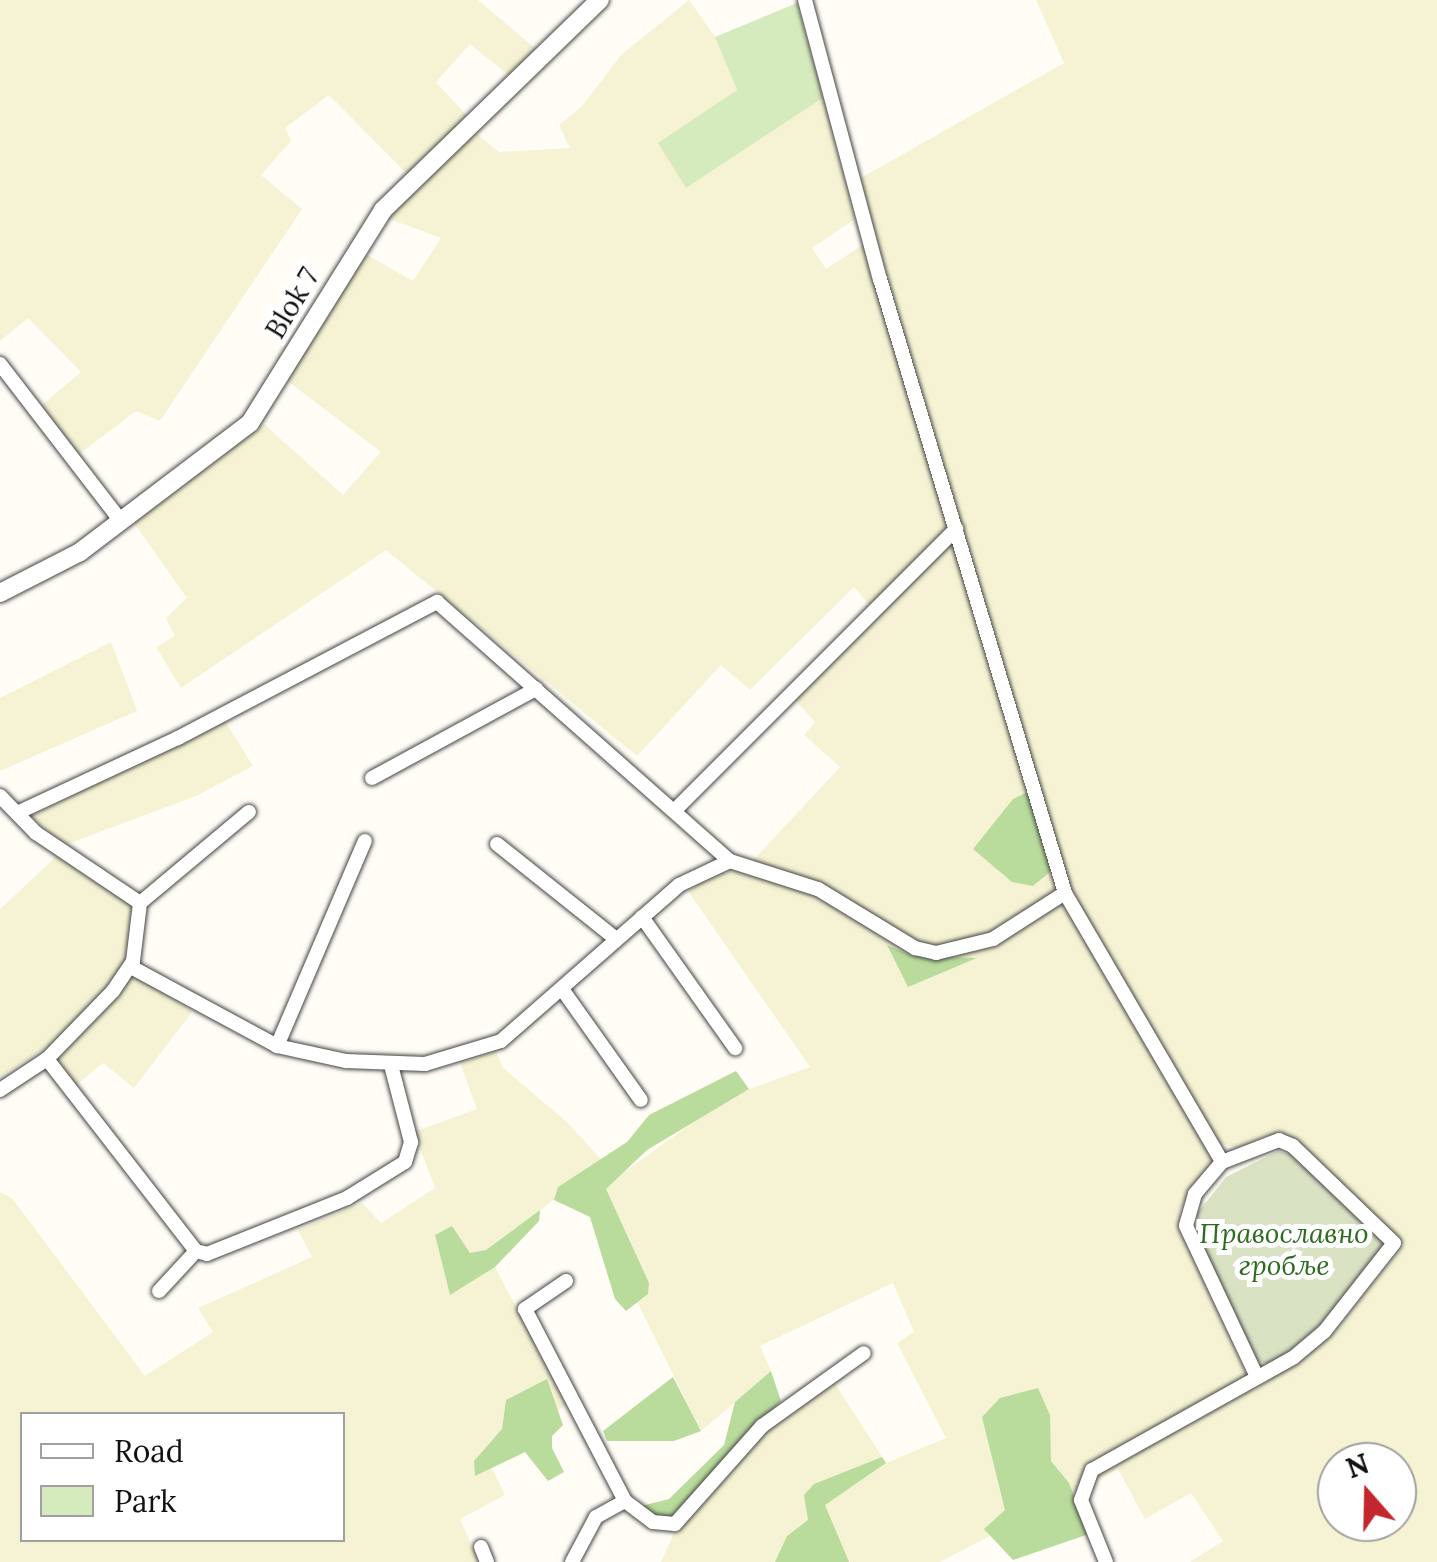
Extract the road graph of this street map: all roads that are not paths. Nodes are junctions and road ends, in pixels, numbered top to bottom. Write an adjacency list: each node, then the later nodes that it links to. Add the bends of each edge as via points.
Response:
1 (600, 0): 4 (street, Blok 7, via 383,210 250,423)
2 (805, 0): 5 (street)
3 (0, 364): 4 (street)
4 (121, 521): 6 (street, Blok 7, via 80,552)
5 (956, 529): 10 (street); 16 (street)
6 (0, 593)
7 (536, 689): 8 (street); 10 (street); 12 (street, via 437,602 429,602 178,738)
8 (372, 778)
9 (0, 796): 12 (street)
10 (676, 808): 15 (street)
11 (249, 812): 17 (street)
12 (16, 813): 17 (street)
13 (366, 841): 22 (street)
14 (497, 844): 19 (street)
15 (730, 861): 16 (street, via 818,889 915,948 936,953 993,939); 18 (street, via 688,879)
16 (1065, 894): 28 (street)
17 (140, 903): 20 (street)
18 (642, 917): 19 (street); 23 (street)
19 (616, 939): 21 (street)
20 (130, 967): 22 (street); 24 (street)
21 (562, 989): 25 (street, via 501,1041 453,1058); 27 (street)
22 (277, 1046): 25 (street)
23 (735, 1048)
24 (47, 1059): 26 (street); 29 (street)
25 (391, 1065): 29 (street, via 411,1142 404,1162 347,1198 281,1220 219,1252)
26 (0, 1090)
27 (641, 1100)
28 (1222, 1162): 33 (street, via 1196,1194 1186,1226); 33 (street, via 1266,1142 1293,1146 1394,1243 1324,1332)
29 (196, 1251): 31 (street)
30 (566, 1281): 34 (street, via 526,1308)
31 (158, 1291)
32 (864, 1353): 34 (street, via 762,1426 675,1524 643,1517)
33 (1257, 1377): 38 (street, via 1092,1470 1081,1500)
34 (626, 1502): 37 (street, via 596,1517)
35 (481, 1547): 36 (street)
36 (488, 1562)
37 (572, 1562)
38 (1106, 1562)

